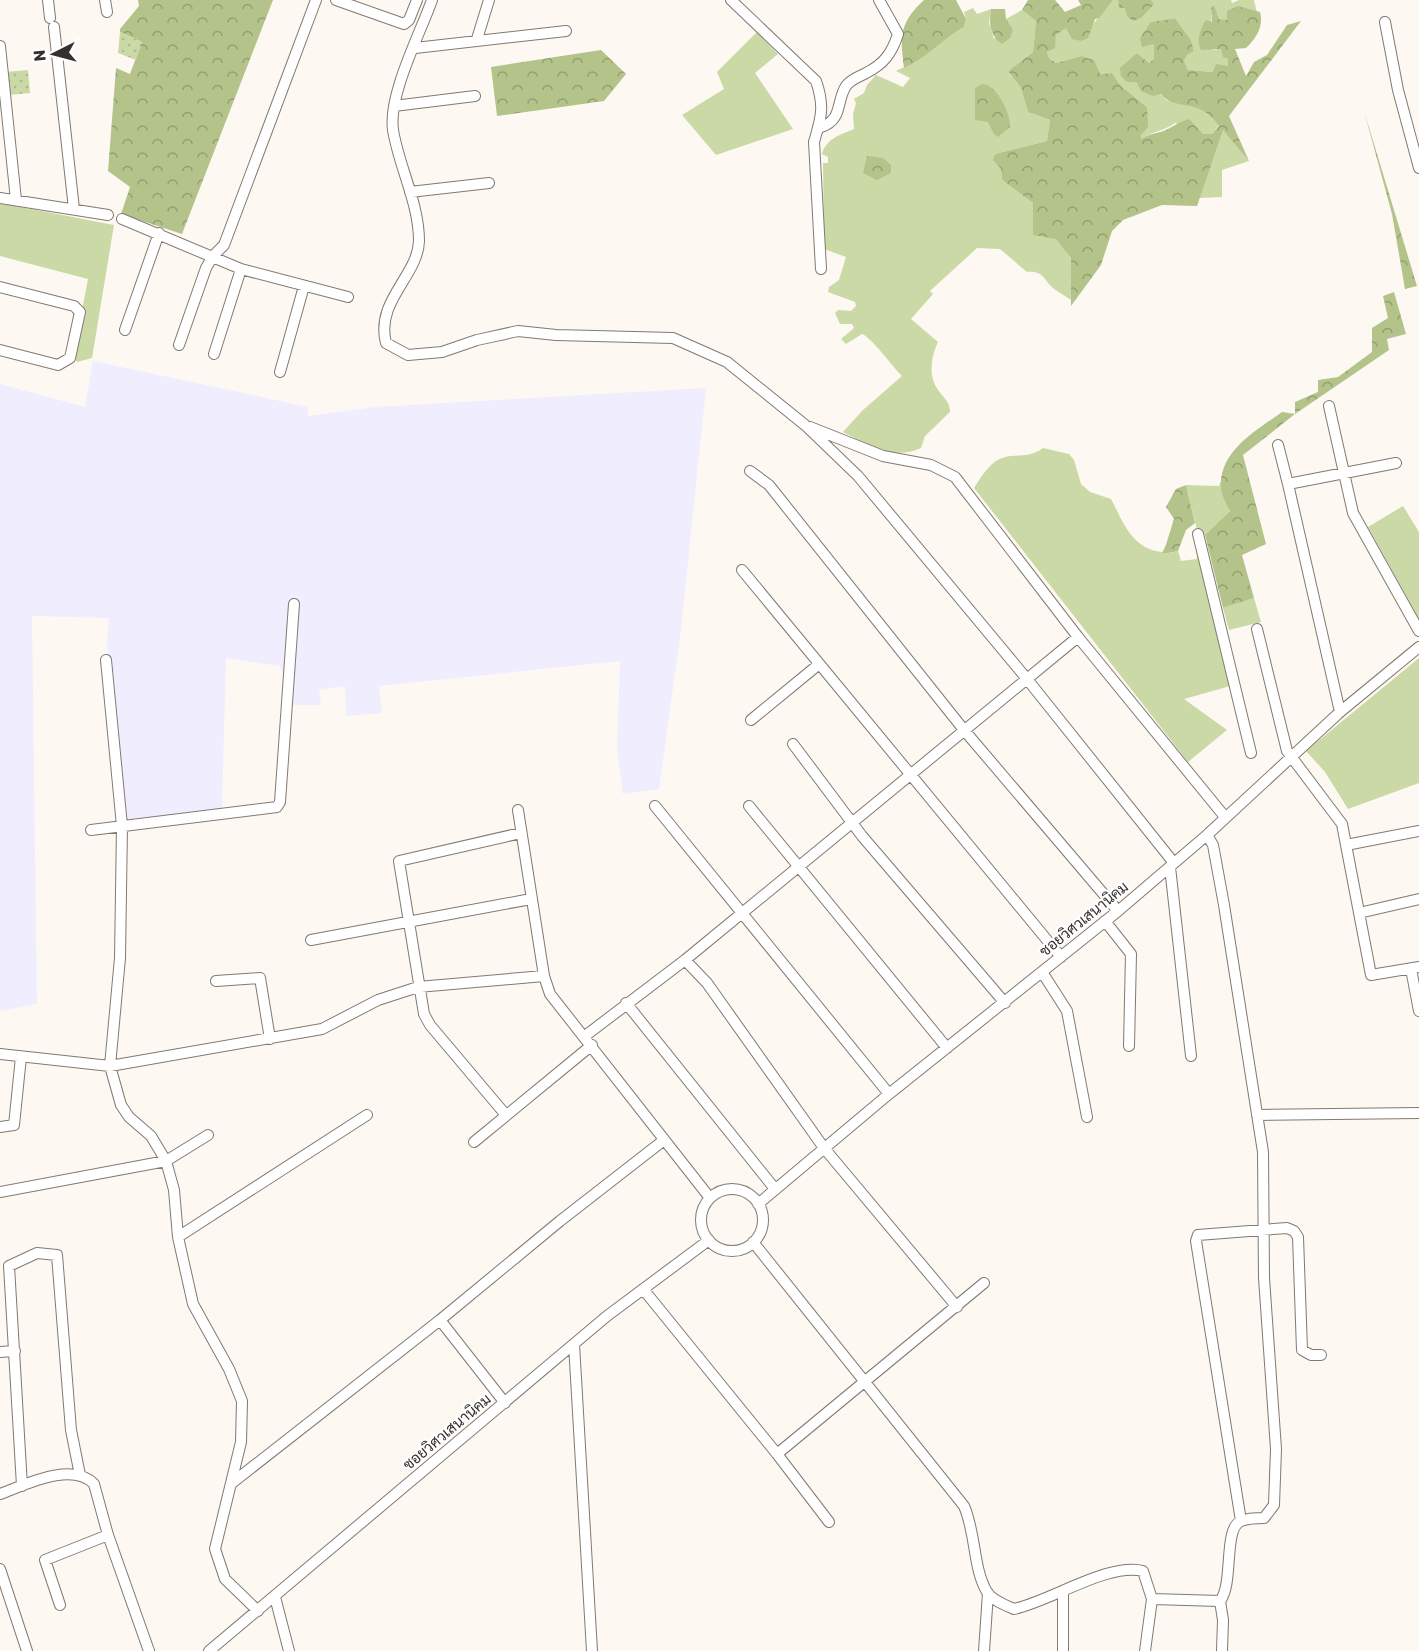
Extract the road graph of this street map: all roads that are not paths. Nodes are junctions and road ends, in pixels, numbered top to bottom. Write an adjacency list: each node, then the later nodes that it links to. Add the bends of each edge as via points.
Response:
1 (48, 0): 24 (street)
2 (105, 0): 10 (street)
3 (316, 0): 28 (street, via 224,245)
4 (336, 0): 5 (street, via 404,24)
5 (417, 0)
6 (432, 0): 15 (street)
7 (489, 0): 13 (street)
8 (731, 0): 18 (street, via 816,81 821,97)
9 (879, 0): 18 (street, via 898,34 892,52 881,64 851,80 845,87 837,116)
10 (107, 12)
11 (1385, 22): 19 (street)
12 (566, 31): 13 (street)
13 (477, 39): 15 (street)
14 (0, 46): 23 (street)
15 (415, 48): 17 (street)
16 (475, 96): 17 (street)
17 (394, 106): 21 (street, via 393,128)
18 (821, 127): 30 (street, via 814,142)
19 (1419, 168)
20 (489, 183): 21 (street)
21 (410, 192): 40 (street, via 419,243 390,302 383,330 386,343 408,356 442,352 518,331 673,338 728,362)
22 (0, 198): 23 (street)
23 (16, 200): 24 (street)
24 (74, 209): 25 (street)
25 (108, 215)
26 (122, 219): 27 (street)
27 (159, 233): 28 (street); 34 (street)
28 (213, 256): 29 (street); 35 (street)
29 (241, 268): 31 (street); 37 (street)
30 (821, 269)
31 (303, 286): 33 (street); 38 (street)
32 (0, 287): 36 (street, via 74,306 80,312 66,362 58,365)
33 (348, 297)
34 (125, 330)
35 (179, 345)
36 (0, 350)
37 (213, 354)
38 (280, 372)
39 (1329, 406): 44 (street)
40 (805, 425): 51 (street, via 883,456 931,465 955,477); 55 (street, via 858,476)
41 (1278, 445): 45 (street)
42 (1396, 463): 44 (street)
43 (750, 471): 58 (street, via 769,485)
44 (1344, 473): 45 (street); 50 (street, via 1353,513)
45 (1288, 484): 56 (street)
46 (1198, 534): 60 (street)
47 (742, 570): 54 (street)
48 (294, 604): 68 (street, via 277,807)
49 (1257, 629): 61 (street, via 1285,745)
50 (1419, 631)
51 (1078, 637): 55 (street); 66 (street)
52 (1419, 646): 56 (street, ซอยวิศวเสนานิคม)
53 (106, 660): 68 (street)
54 (818, 665): 57 (street); 62 (street)
55 (1026, 679): 58 (street); 74 (street)
56 (1340, 712): 61 (street, ซอยวิศวเสนานิคม)
57 (751, 720)
58 (964, 730): 62 (street); 78 (street)
59 (793, 744): 67 (street)
60 (1251, 753)
61 (1292, 756): 66 (street, ซอยวิศวเสนานิคม); 73 (street, via 1338,816)
62 (909, 775): 67 (street); 84 (street)
63 (656, 806): 79 (street)
64 (749, 806): 75 (street)
65 (518, 810): 71 (street)
66 (1225, 817): 72 (street, ซอยวิศวเสนานิคม)
67 (852, 822): 75 (street); 91 (street)
68 (122, 826): 69 (street); 101 (street, via 120,958)
69 (92, 830)
70 (1419, 831): 73 (street)
71 (521, 833): 76 (street); 82 (street, via 401,859)
72 (1207, 834): 74 (street, ซอยวิศวเสนานิคม); 106 (street, via 1213,845 1224,905)
73 (1346, 845): 80 (street)
74 (1172, 865): 78 (street, ซอยวิศวเสนานิคม); 99 (street)
75 (798, 867): 79 (street); 97 (street)
76 (531, 899): 82 (street); 88 (street)
77 (1419, 899): 80 (street)
78 (1118, 911): 81 (street, ซอยวิศวเสนานิคม)
79 (742, 913): 85 (street); 102 (street)
80 (1359, 913): 86 (street, via 1371,975)
81 (1105, 921): 84 (street, ซอยวิศวเสนานิคม); 96 (street, via 1131,954)
82 (409, 924): 83 (street); 90 (street)
83 (311, 940)
84 (1061, 957): 87 (street, ซอยวิศวเสนานิคม)
85 (685, 960): 92 (street); 112 (street, via 707,983)
86 (1415, 968): 93 (street)
87 (1042, 972): 91 (street, ซอยวิศวเสนานิคม); 107 (street, via 1067,1011)
88 (544, 976): 90 (street); 95 (street, via 550,994)
89 (216, 981): 94 (street, via 260,978)
90 (418, 987): 94 (street, via 378,1000 322,1029); 105 (street, via 430,1025)
91 (1005, 1002): 97 (street, ซอยวิศวเสนานิคม)
92 (626, 1003): 95 (street); 114 (street)
93 (1419, 1011)
94 (270, 1039): 101 (street)
95 (588, 1040): 105 (street); 110 (street)
96 (1129, 1046)
97 (947, 1048): 102 (street, ซอยวิศวเสนานิคม)
98 (0, 1054): 100 (street)
99 (1191, 1056)
100 (21, 1057): 101 (street); 108 (street, via 14,1125)
101 (110, 1066): 113 (street, via 121,1105 151,1136)
102 (889, 1094): 112 (street, ซอยวิศวเสนานิคม)
103 (1419, 1113): 106 (street)
104 (367, 1114): 119 (street)
105 (505, 1114): 111 (street)
106 (1257, 1115): 118 (street, via 1263,1152)
107 (1087, 1117)
108 (0, 1127)
109 (208, 1135): 113 (street)
110 (664, 1140): 116 (street); 125 (street)
111 (474, 1142)
112 (824, 1148): 114 (street, ซอยวิศวเสนานิคม); 124 (street)
113 (166, 1161): 115 (street); 119 (street, via 174,1190)
114 (775, 1190): 117 (street, ซอยวิศวเสนานิคม)
115 (0, 1192)
116 (710, 1198): 117 (street, via 718,1192 736,1189 745,1191); 120 (street, via 702,1214)
117 (758, 1203): 121 (street, via 763,1224)
118 (1264, 1230): 129 (street, via 1287,1228 1297,1234 1302,1350); 137 (street, via 1276,1449 1274,1505 1264,1518); 137 (street, via 1198,1235 1196,1241)
119 (178, 1237): 134 (street, via 193,1304 242,1401 241,1442)
120 (709, 1240): 121 (street, via 726,1250 745,1248); 123 (street, ซอยวิศวเสนานิคม)
121 (753, 1242): 130 (street)
122 (984, 1283): 124 (street)
123 (643, 1289): 126 (street, ซอยวิศวเสนานิคม); 132 (street)
124 (957, 1307): 130 (street)
125 (440, 1320): 131 (street); 134 (street)
126 (574, 1344): 131 (street, ซอยวิศวเสนานิคม); 152 (street)
127 (15, 1351): 128 (street); 133 (street, via 9,1266 37,1253 57,1255 71,1430); 135 (street)
128 (0, 1352)
129 (1321, 1355)
130 (865, 1383): 132 (street); 141 (street, via 964,1506)
131 (505, 1403): 143 (street, ซอยวิศวเสนานิคม)
132 (777, 1454): 138 (street)
133 (80, 1475): 135 (street, via 52,1477); 139 (street, via 94,1484)
134 (232, 1483): 147 (street, via 215,1549 225,1579)
135 (22, 1486): 136 (street)
136 (0, 1494)
137 (1241, 1521): 145 (street, via 1233,1531 1228,1582)
138 (829, 1522)
139 (108, 1535): 146 (street, via 45,1560); 149 (street)
140 (0, 1569): 148 (street)
141 (988, 1593): 142 (street, via 1014,1609); 153 (street)
142 (1063, 1593): 144 (street, via 1118,1570 1135,1569 1143,1571); 154 (street)
143 (275, 1597): 147 (street, ซอยวิศวเสนานิคม); 151 (street)
144 (1152, 1599): 145 (street); 155 (street)
145 (1220, 1601): 156 (street)
146 (60, 1605)
147 (258, 1611): 150 (street, ซอยวิศวเสนานิคม)
148 (27, 1651)
149 (149, 1651)
150 (208, 1651)
151 (290, 1651)
152 (592, 1651)
153 (984, 1651)
154 (1063, 1651)
155 (1145, 1651)
156 (1222, 1651)

